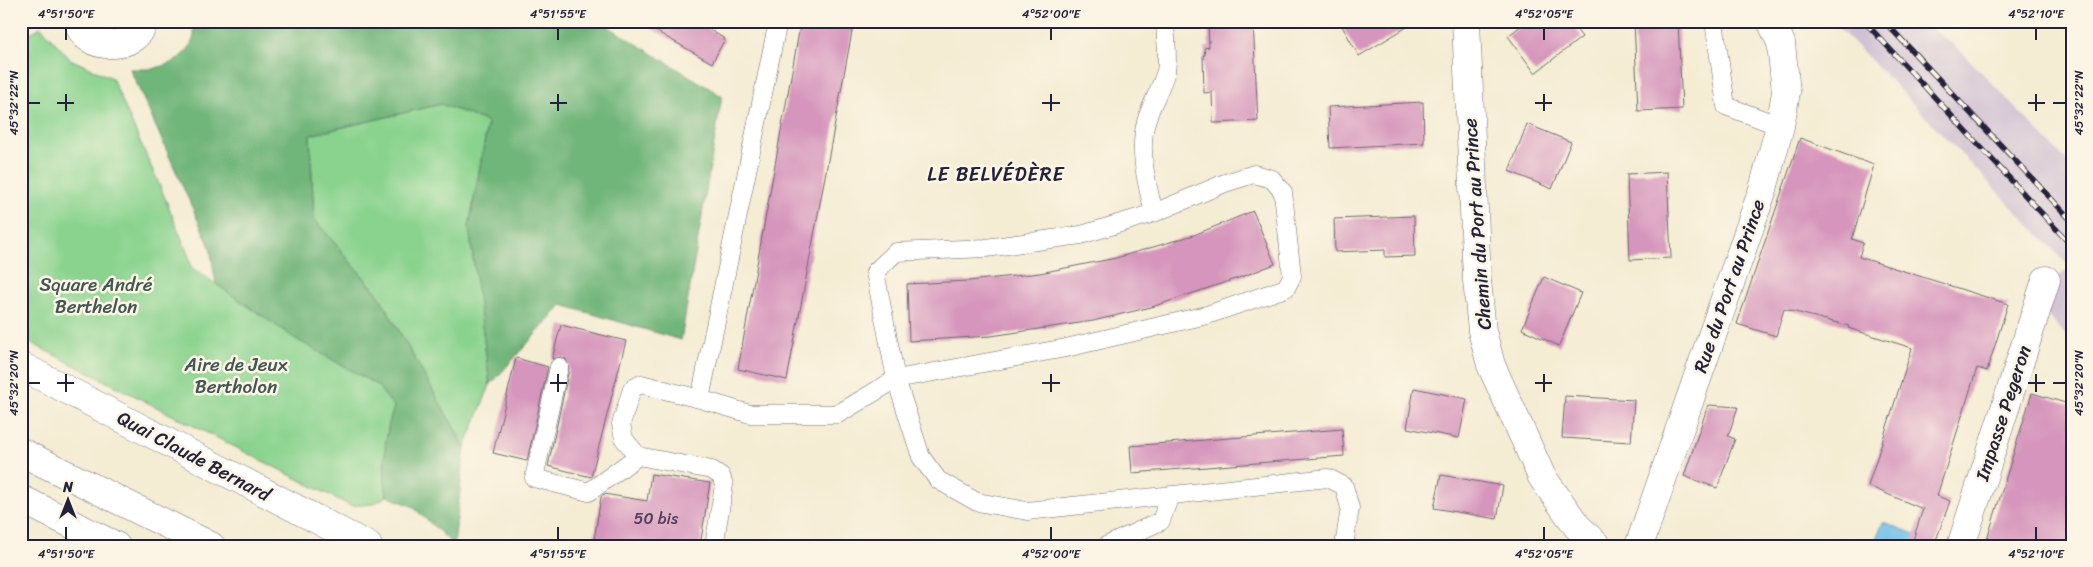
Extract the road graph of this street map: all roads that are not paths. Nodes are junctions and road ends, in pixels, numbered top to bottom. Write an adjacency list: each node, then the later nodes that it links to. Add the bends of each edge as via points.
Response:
1 (79, 21): 2 (main road, via 89,40 106,45 134,37)
2 (143, 21)
3 (778, 21): 14 (lane)
4 (1165, 21): 9 (lane, via 1166,69 1146,122 1143,145 1144,171)
5 (1466, 21): 25 (main road, Chemin du Port au Prince, via 1482,332 1491,365 1542,477 1577,526)
6 (1714, 21): 8 (lane, via 1726,106)
7 (1771, 21): 8 (main road, Rue du Port au Prince, via 1781,43 1786,92)
8 (1780, 126): 26 (main road, Rue du Port au Prince, via 1763,189)
9 (1154, 213): 13 (lane, via 1080,234 986,248 896,252 875,272); 13 (lane, via 1254,174 1272,178 1283,192 1292,276 1286,288 1207,315 1066,348)
10 (2046, 280): 27 (main road, Impasse Pegeron)
11 (21, 366): 21 (main road, Quai Claude Bernard)
12 (559, 367): 16 (lane, via 534,478 589,492)
13 (896, 379): 14 (lane, via 838,414 750,414); 17 (lane, via 921,457 938,480 977,502 1027,511)
14 (700, 399): 16 (lane, via 641,384 632,390 621,424 624,440)
15 (21, 452): 20 (main road)
16 (638, 456): 22 (lane, via 712,470 720,476 724,485)
17 (1170, 495): 23 (lane, via 1161,521); 24 (lane, via 1328,478 1344,486 1350,508)
18 (21, 498): 19 (main road)
19 (116, 546)
20 (212, 546)
21 (368, 546)
22 (714, 546)
23 (1106, 546)
24 (1344, 546)
25 (1597, 546)
26 (1639, 546)
27 (1961, 546)

